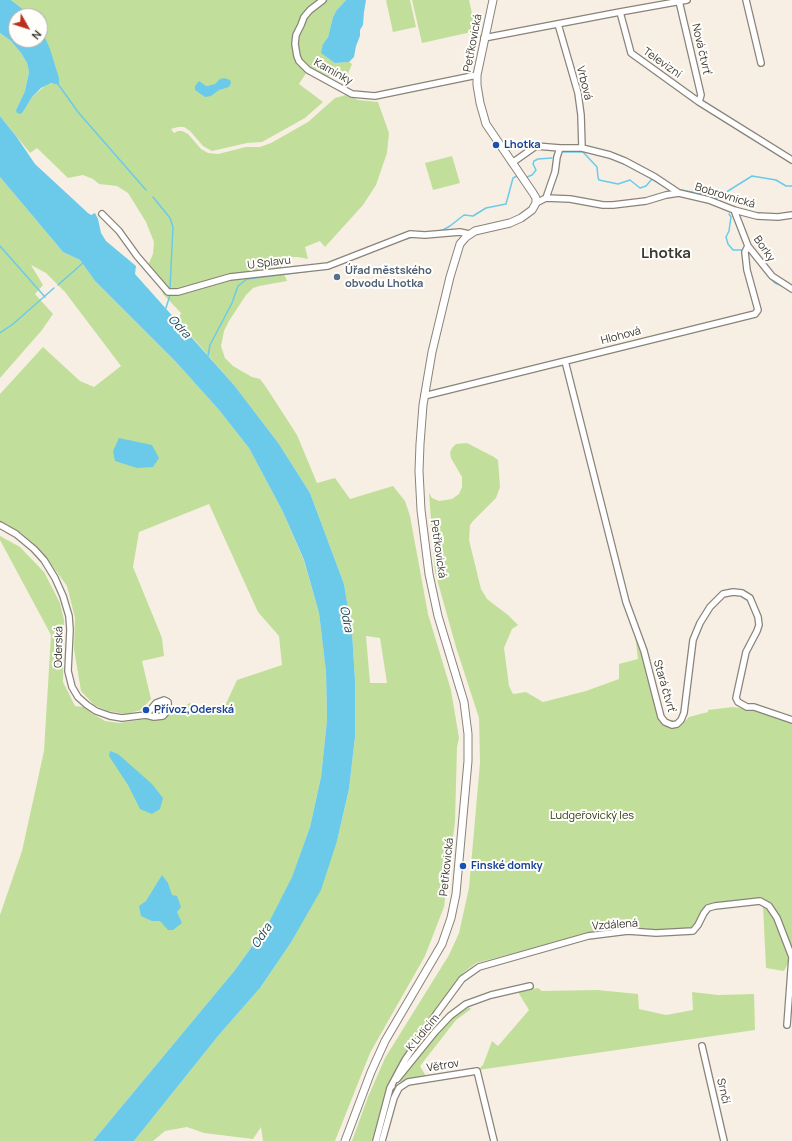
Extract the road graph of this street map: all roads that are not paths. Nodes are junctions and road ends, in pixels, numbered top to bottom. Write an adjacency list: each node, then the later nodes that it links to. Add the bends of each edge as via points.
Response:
1 (323, 0): 10 (street, Kamínky, via 304,17 296,35 297,56 308,70 352,94 376,96)
2 (493, 0): 8 (street, Petřkovická)
3 (687, 0): 5 (street)
4 (746, 0): 9 (street)
5 (675, 1): 6 (street); 11 (street, Nová čtvrť, via 701,95)
6 (620, 12): 7 (street); 11 (street, Televizní, via 631,53)
7 (558, 24): 8 (street); 13 (street, Vrbová, via 578,93)
8 (484, 38): 10 (street, Petřkovická)
9 (761, 63)
10 (477, 75): 15 (street, Petřkovická, via 485,120)
11 (699, 102): 14 (street, Televizní)
12 (560, 148): 13 (street); 15 (street, via 536,146); 17 (street)
13 (582, 148): 16 (street, via 625,161)
14 (792, 160)
15 (512, 163): 18 (street, Petřkovická, via 534,194)
16 (679, 193): 17 (street, Bobrovnická, via 613,205); 19 (street, Bobrovnická, via 709,200)
17 (546, 198): 18 (street, Bobrovnická)
18 (536, 203): 22 (street, via 530,212 516,221)
19 (734, 210): 21 (street, Bobrovnická, via 764,217); 23 (street, Borky)
20 (102, 214): 22 (street, U Splavu, via 168,292 178,292 230,277 328,266 410,234)
21 (792, 214)
22 (469, 234): 26 (street, Petřkovická, via 460,244 451,271)
23 (748, 246): 24 (street, Borky, via 772,276); 25 (street, Hlohová, via 745,252 758,310 755,314)
24 (792, 289)
25 (565, 361): 26 (street, Hlohová); 29 (street, Stará čtvrť, via 626,602 644,651 661,717 672,725 681,720 693,640 710,607 723,594 733,592 742,593 750,598 759,625 746,652 736,698 747,707)
26 (424, 396): 34 (street, Petřkovická, via 419,471 426,551 438,616 466,711 468,734 468,766 459,870 453,912 444,940 385,1041)
27 (0, 525): 28 (street, Oderská, via 34,549 48,565 57,582 69,620 69,677 78,697 92,708 110,716 126,718)
28 (146, 715)
29 (792, 720)
30 (530, 986): 33 (street, K Lidicím, via 466,1004 435,1032)
31 (787, 1025): 33 (street, Vzdálená, via 792,957 770,906 760,901 715,906 708,908 693,931 628,931 588,936 479,967 462,979 405,1060)
32 (702, 1046): 38 (street, Srnčí)
33 (390, 1088): 35 (street, K Lidicím)
34 (344, 1141)
35 (376, 1141)
36 (382, 1141): 37 (street, Větrov, via 399,1088 408,1082 477,1071)
37 (494, 1141)
38 (724, 1141)

